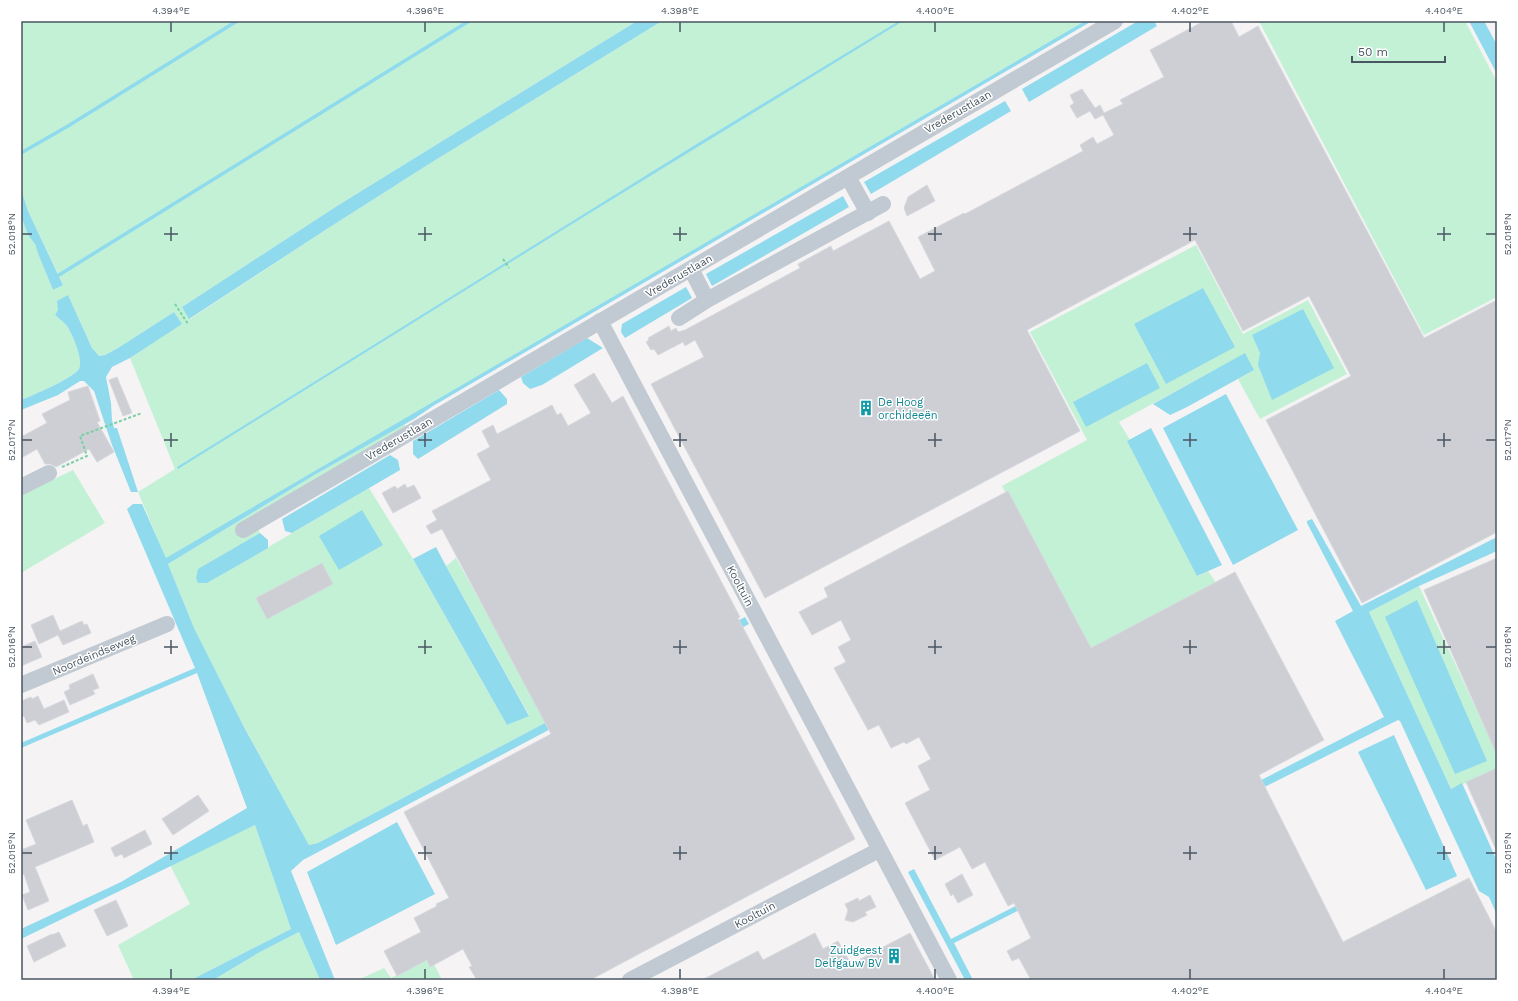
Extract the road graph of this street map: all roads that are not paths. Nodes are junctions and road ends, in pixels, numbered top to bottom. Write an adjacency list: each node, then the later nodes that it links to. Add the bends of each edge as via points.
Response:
1 (1115, 21): 2 (street, Vrederustlaan)
2 (848, 177): 4 (street); 5 (street, Vrederustlaan)
3 (883, 204): 4 (street)
4 (868, 213): 6 (street)
5 (691, 269): 6 (street); 8 (street, Vrederustlaan)
6 (707, 300): 7 (street)
7 (679, 318)
8 (600, 321): 11 (street, Vrederustlaan); 14 (street, Kooltuin)
9 (49, 473): 10 (street)
10 (21, 487)
11 (243, 530)
12 (167, 624): 13 (street, Noordeindseweg)
13 (21, 685)
14 (880, 850): 15 (street, Kooltuin); 16 (street, Kooltuin)
15 (630, 980)
16 (949, 980)

